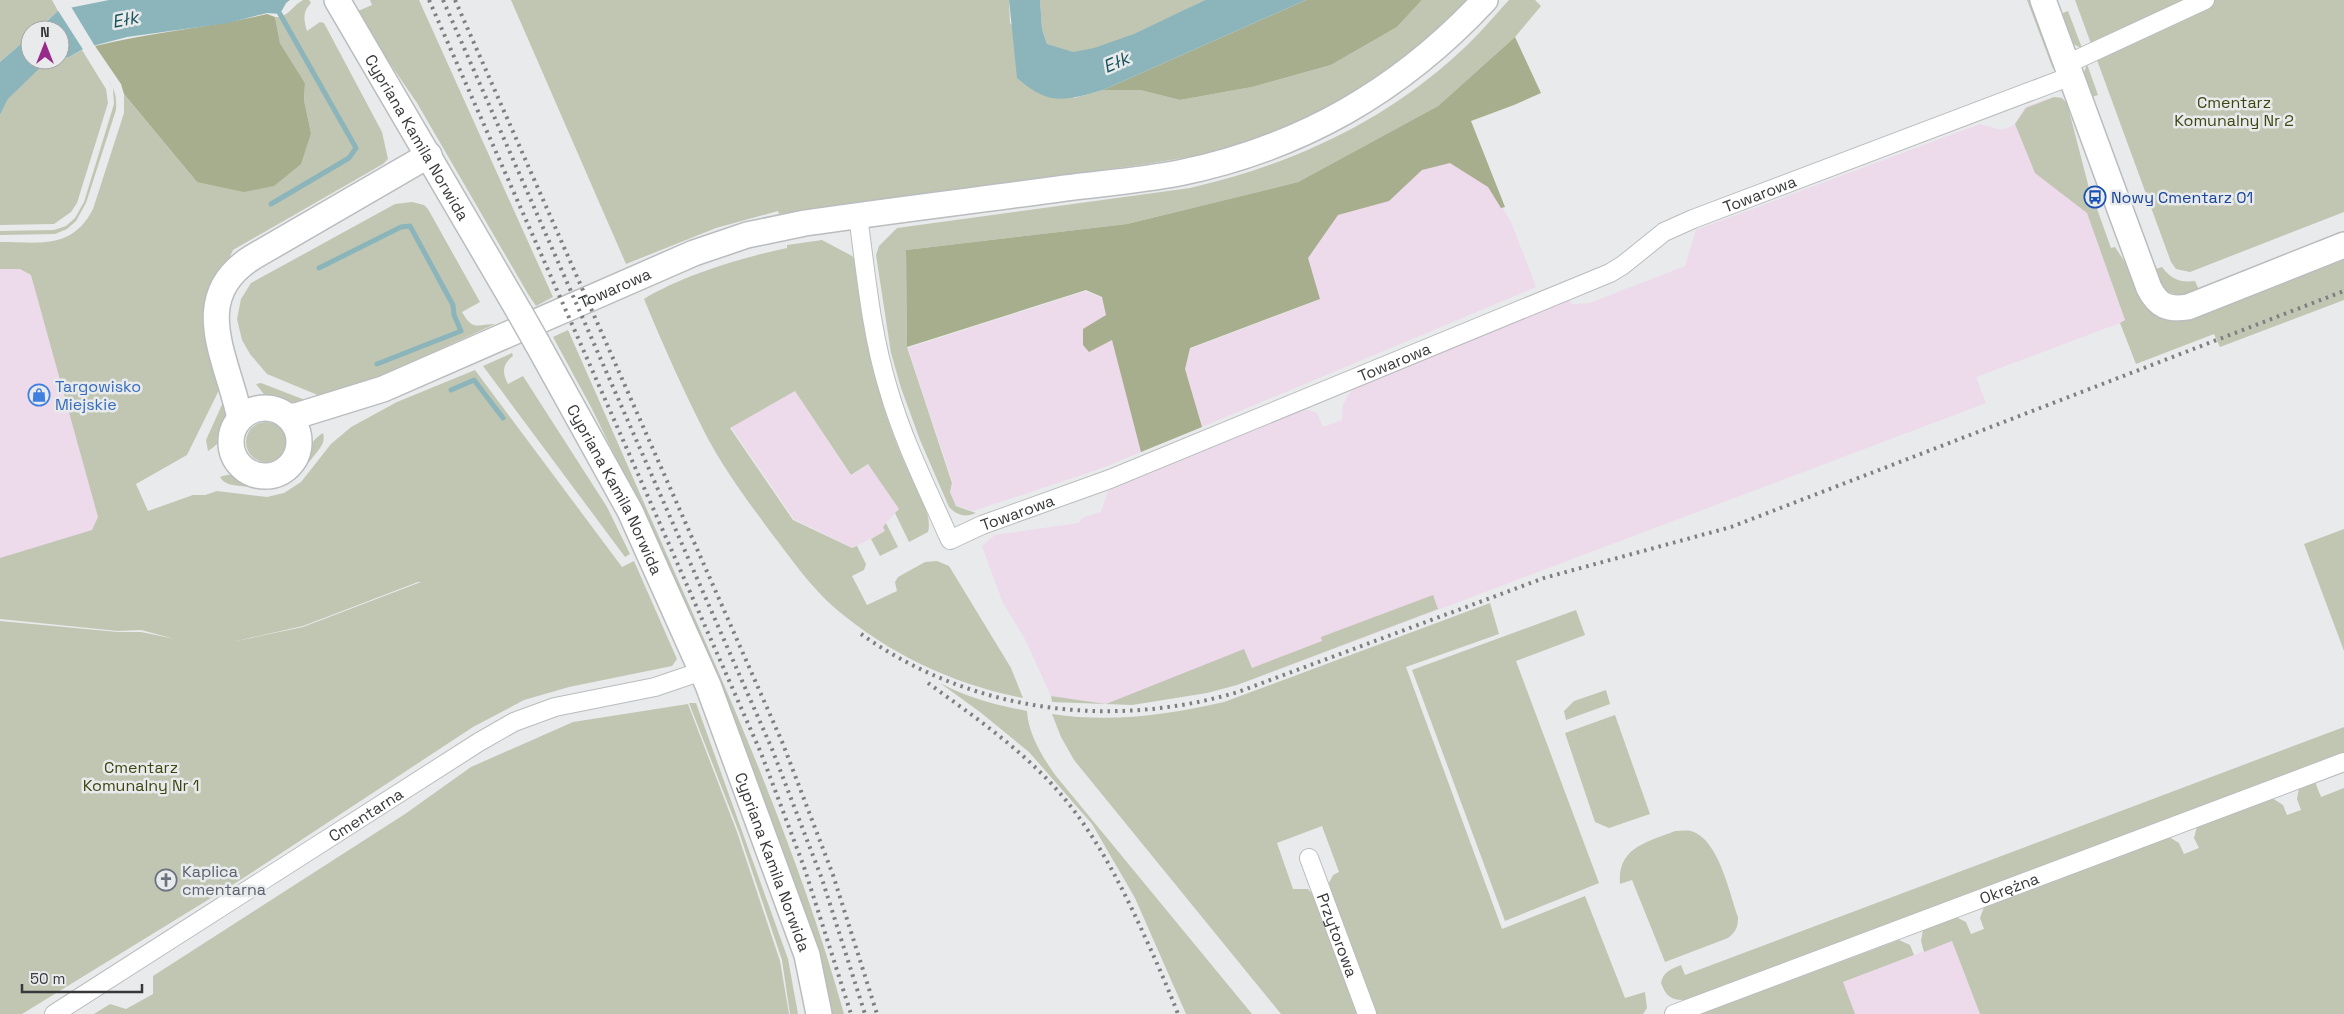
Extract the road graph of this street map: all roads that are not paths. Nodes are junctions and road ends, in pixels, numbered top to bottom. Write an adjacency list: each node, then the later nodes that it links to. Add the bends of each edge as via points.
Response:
1 (1485, 0): 7 (street, Towarowa, via 1455,33 1379,93 1306,133 1262,150 1177,173)
2 (2043, 0): 5 (street)
3 (2206, 0): 5 (street)
4 (340, 6): 6 (street, Cypriana Kamila Norwida)
5 (2069, 70): 7 (street, Towarowa, via 1693,219 1664,232 1610,273 1110,479 982,525 950,540 905,439 888,390 872,322); 8 (street, via 2149,288 2163,307 2188,307)
6 (429, 155): 9 (street, via 239,266 222,288); 14 (street, Cypriana Kamila Norwida, bridge, via 630,511)
7 (858, 216): 10 (street, Towarowa, via 769,230 694,253)
8 (2344, 246)
9 (216, 322): 11 (street, via 220,336 246,381 259,399); 12 (street, via 220,351 233,386)
10 (383, 389): 11 (street, Towarowa, via 299,415); 13 (street, Towarowa, via 323,425)
11 (279, 412): 12 (street, via 254,410); 13 (street, via 298,431)
12 (240, 419): 13 (street, via 232,432 232,452 244,470 254,475 264,477 284,472)
13 (300, 447)
14 (702, 671): 17 (street, Cmentarna, via 655,686 555,707 514,722); 18 (street, Cypriana Kamila Norwida, via 807,955)
15 (2344, 762): 20 (street, Okrężna)
16 (1309, 858): 19 (street, Przytorowa)
17 (54, 1014)
18 (819, 1014)
19 (1367, 1014)
20 (1674, 1014)

